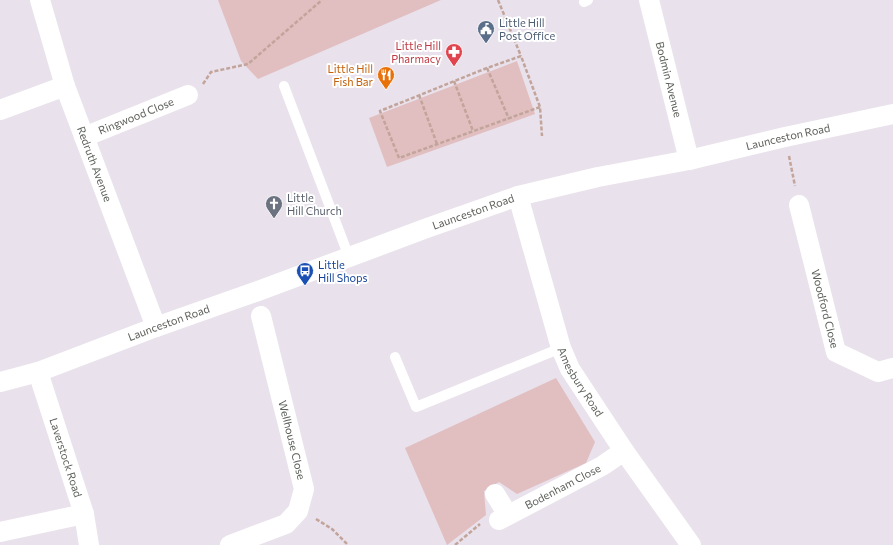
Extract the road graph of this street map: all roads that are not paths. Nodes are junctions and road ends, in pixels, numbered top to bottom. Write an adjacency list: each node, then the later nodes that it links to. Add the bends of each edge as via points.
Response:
1 (40, 0): 3 (street, Redruth Avenue)
2 (649, 0): 9 (street, Bodmin Avenue)
3 (65, 86): 6 (street); 8 (street, Redruth Avenue)
4 (284, 86): 12 (lane)
5 (188, 95): 8 (street, Ringwood Close)
6 (0, 110)
7 (893, 114): 9 (street, Launceston Road)
8 (84, 137): 14 (street, Redruth Avenue)
9 (689, 160): 10 (street, Launceston Road, via 598,177)
10 (518, 196): 12 (street, Launceston Road); 15 (street, Amesbury Road)
11 (799, 204): 17 (street, Woodford Close, via 836,352 878,372)
12 (349, 257): 14 (street, Launceston Road)
13 (261, 316): 25 (street, Wellhouse Close, via 304,488 298,511 286,524)
14 (156, 327): 18 (street, Launceston Road)
15 (561, 348): 16 (lane, via 416,407); 20 (street, Amesbury Road, via 570,369)
16 (395, 358)
17 (893, 368)
18 (38, 372): 19 (street, Launceston Road); 22 (street, Laverstock Road)
19 (0, 382)
20 (624, 451): 21 (street, Bodenham Close, via 602,466 504,517); 26 (street, Amesbury Road)
21 (495, 494)
22 (84, 514): 23 (street); 24 (street, Laverstock Road)
23 (0, 532)
24 (89, 545)
25 (230, 545)
26 (691, 545)

